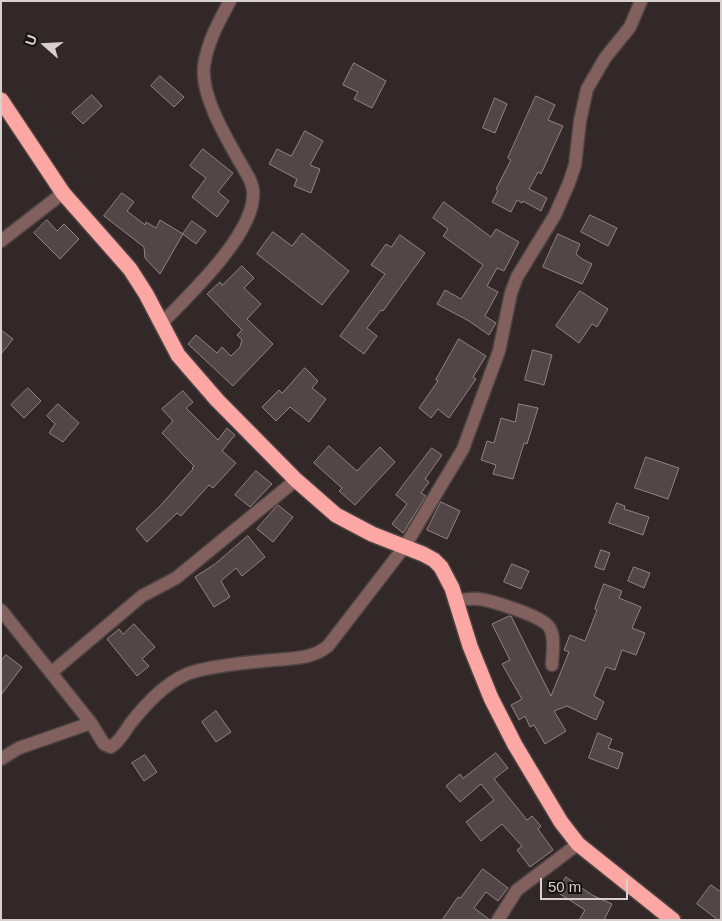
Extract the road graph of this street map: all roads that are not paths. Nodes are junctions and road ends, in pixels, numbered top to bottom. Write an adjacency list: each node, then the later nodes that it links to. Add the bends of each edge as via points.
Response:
1 (230, 1): 6 (street, via 208,50 204,82 215,114 254,191 246,220 224,257)
2 (641, 1): 8 (street, via 630,27 605,58 587,89 575,165 569,183 556,215 517,277 499,351 468,438)
3 (1, 100): 4 (highway)
4 (63, 193): 5 (street); 6 (highway, via 130,269)
5 (1, 241)
6 (161, 324): 7 (highway, via 193,373)
7 (296, 480): 8 (highway, via 325,507 352,525); 12 (street, via 176,578 142,596)
8 (405, 546): 9 (highway, via 424,554 441,567); 13 (street, via 320,652 304,658 238,664 188,673 154,697 111,748 104,744)
9 (456, 601): 11 (street, via 468,598 491,602 542,621 550,628 553,637); 15 (highway, via 491,698 539,786)
10 (1, 610): 12 (street)
11 (552, 665)
12 (52, 672): 13 (street)
13 (91, 723): 14 (street, via 19,748)
14 (1, 759)
15 (578, 844): 16 (street, via 517,890); 17 (highway)
16 (498, 920)
17 (673, 920)

